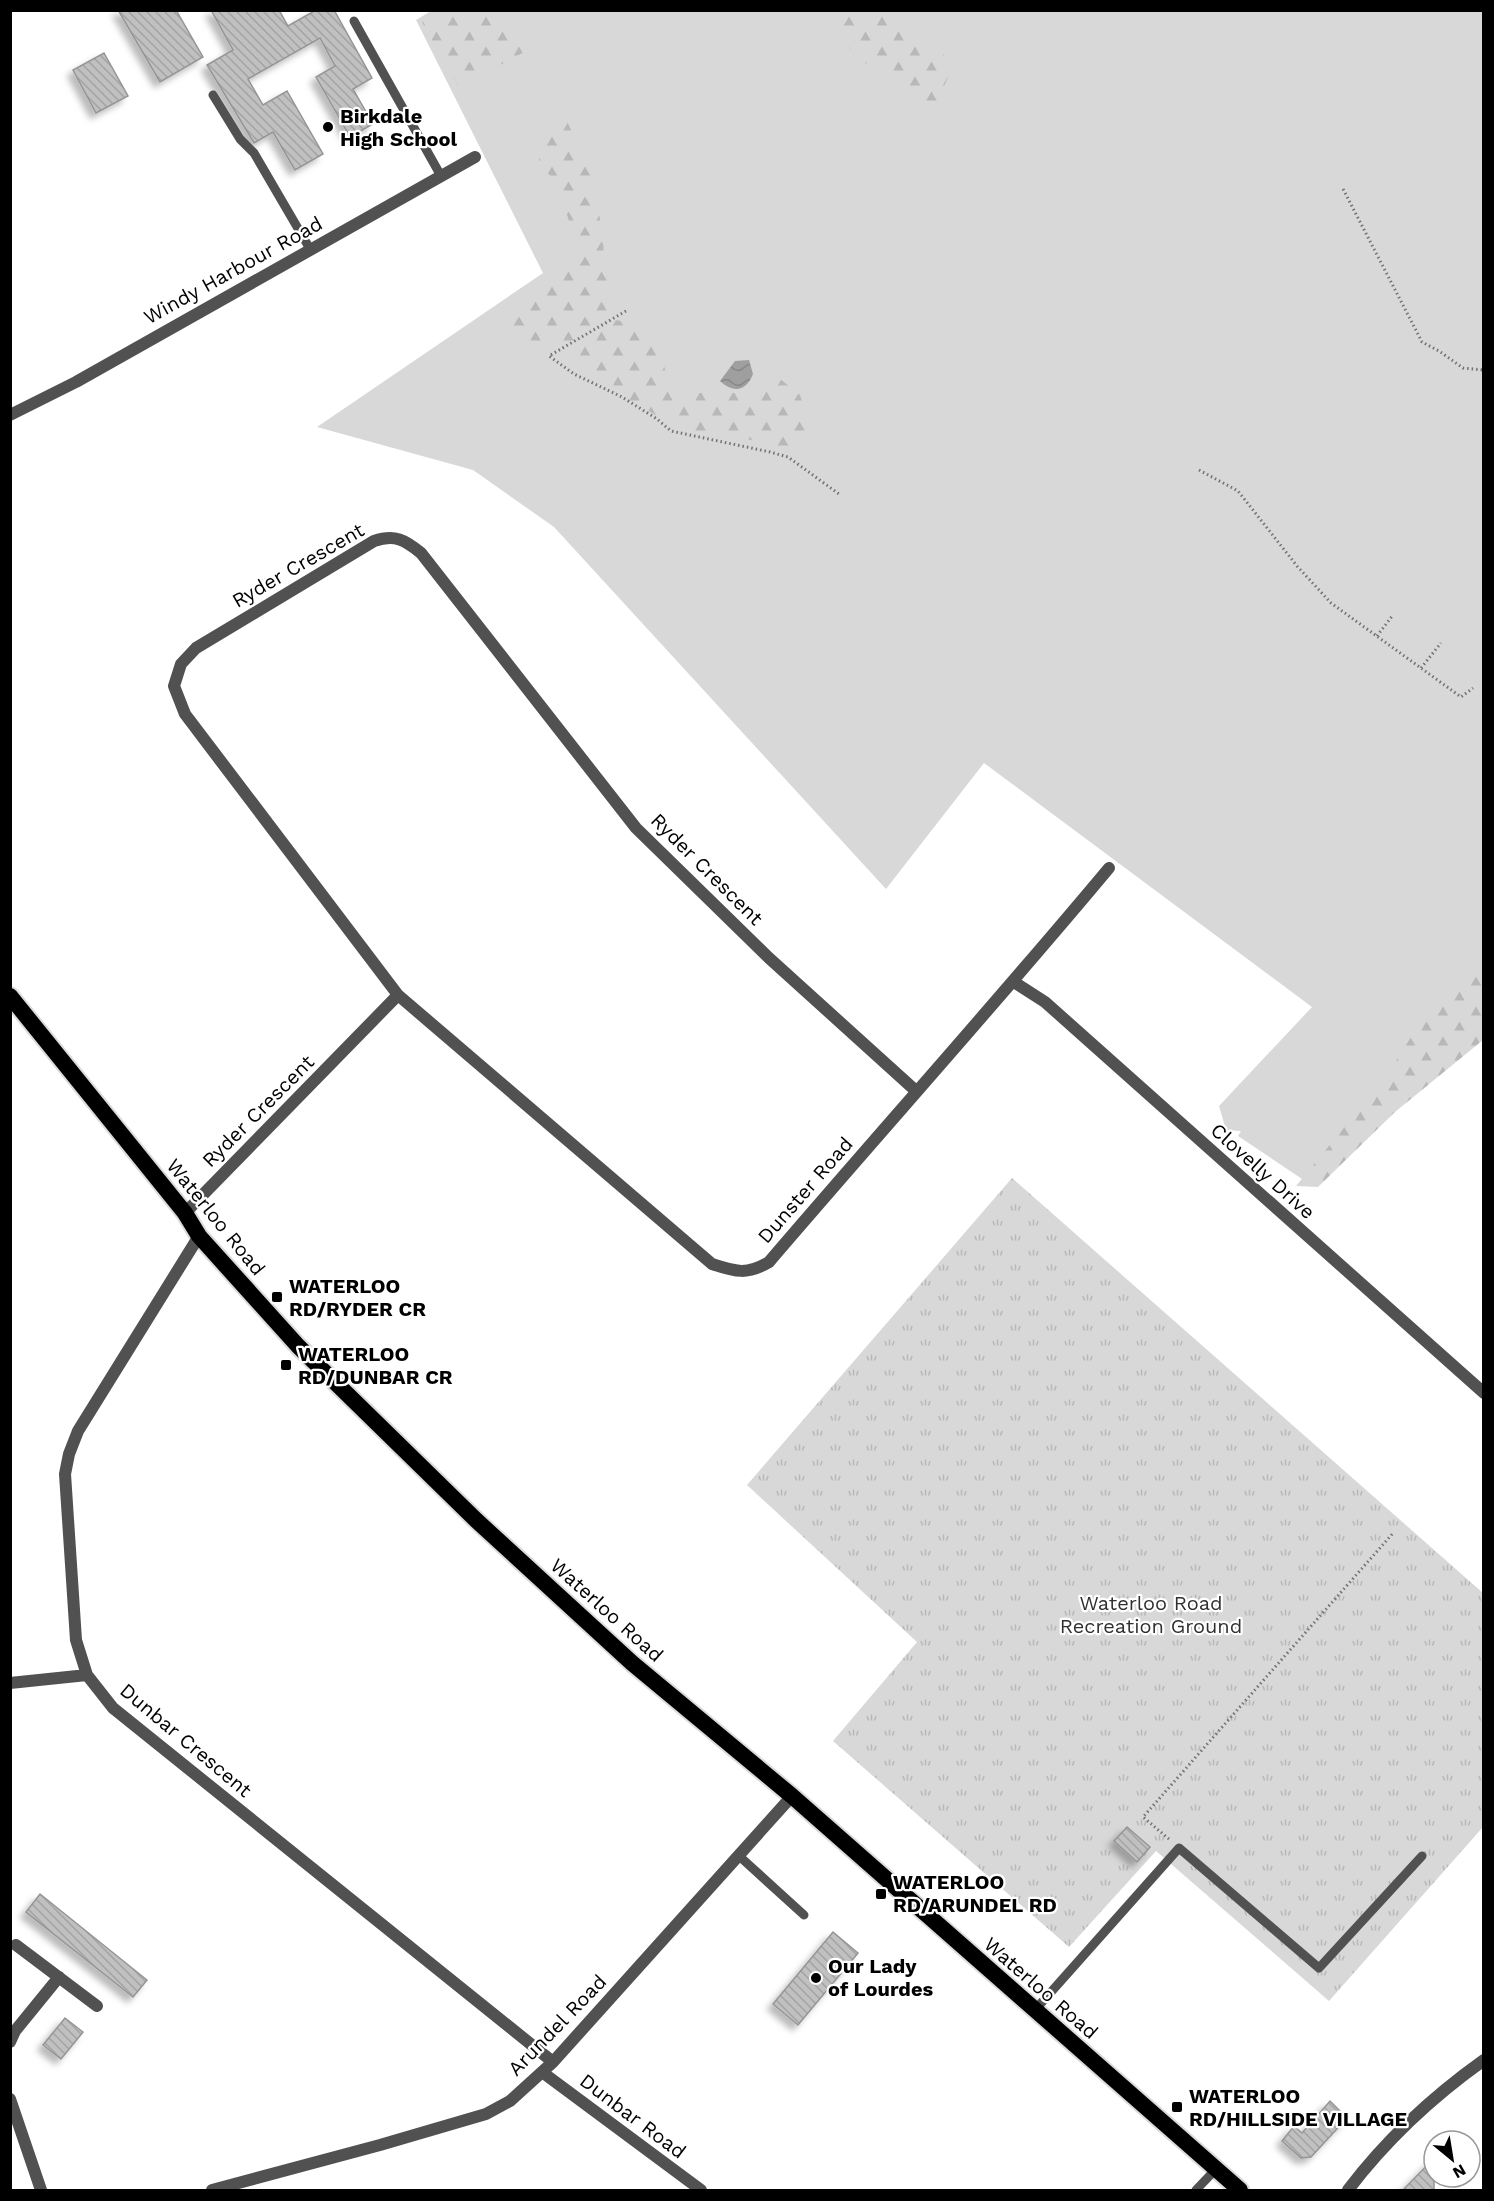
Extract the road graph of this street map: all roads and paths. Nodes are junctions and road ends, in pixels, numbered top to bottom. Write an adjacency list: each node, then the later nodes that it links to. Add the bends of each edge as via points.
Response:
1 (354, 21): 4 (lane)
2 (213, 95): 6 (lane, via 240,139 254,153)
3 (475, 157): 4 (street, Windy Harbour Road)
4 (441, 176): 6 (street, Windy Harbour Road)
5 (1342, 189): 8 (path, via 1422,342 1462,368)
6 (310, 249): 9 (street, Windy Harbour Road, via 76,382)
7 (626, 311): 11 (path, via 549,356 574,374 622,397 671,431 788,457)
8 (1484, 370)
9 (10, 415)
10 (1199, 470): 13 (path, via 1239,491 1331,603)
11 (839, 494)
12 (1393, 615): 13 (path)
13 (1377, 636): 15 (path)
14 (1441, 644): 15 (path)
15 (1421, 668): 16 (path, via 1461,697)
16 (1473, 688)
17 (1109, 867): 18 (street, Dunster Road)
18 (1014, 982): 21 (street, Dunster Road); 24 (street, Clovelly Drive, via 1045,1002)
19 (398, 995): 21 (street, Dunster Road, via 712,1264 734,1271 754,1271 769,1262); 21 (street, Ryder Crescent, via 185,714 174,686 181,664 196,648 374,541 387,537 406,542 421,553 636,828 769,958); 22 (street, Ryder Crescent)
20 (10, 996): 22 (highway, Waterloo Road)
21 (916, 1091)
22 (185, 1213): 23 (highway, Waterloo Road)
23 (199, 1236): 26 (street, Dunbar Crescent, via 78,1431 69,1454 66,1474 76,1640); 28 (highway, Waterloo Road, via 298,1346 476,1520 632,1663)
24 (1484, 1393)
25 (1394, 1532): 29 (path, via 1143,1817)
26 (87, 1675): 27 (street); 39 (street, Dunbar Crescent, via 113,1708)
27 (10, 1683)
28 (792, 1796): 30 (street, Arundel Road); 36 (highway, Waterloo Road)
29 (1179, 1848): 31 (lane, via 1319,1968); 36 (lane)
30 (738, 1855): 32 (lane); 39 (street, Arundel Road)
31 (1422, 1856)
32 (804, 1915)
33 (16, 1945): 34 (street)
34 (59, 1977): 35 (street); 37 (street)
35 (97, 2006)
36 (1035, 2010): 42 (highway, Waterloo Road)
37 (10, 2042)
38 (1484, 2060): 48 (street, via 1450,2084 1406,2124)
39 (553, 2062): 40 (street, Arundel Road)
40 (542, 2072): 44 (street, Arundel Road, via 510,2101 486,2114); 45 (street, Dunbar Road)
41 (10, 2099): 43 (street)
42 (1216, 2169): 46 (lane); 47 (highway, Waterloo Road)
43 (41, 2190)
44 (212, 2190)
45 (700, 2190)
46 (1196, 2190)
47 (1240, 2190)
48 (1348, 2190)

